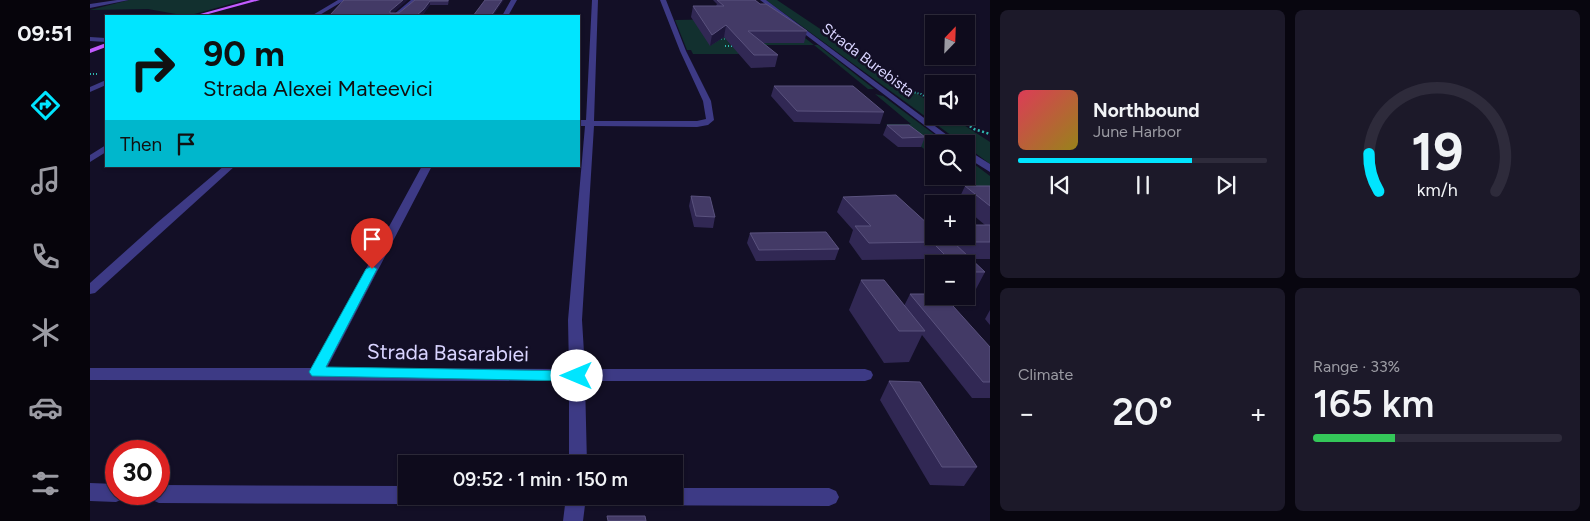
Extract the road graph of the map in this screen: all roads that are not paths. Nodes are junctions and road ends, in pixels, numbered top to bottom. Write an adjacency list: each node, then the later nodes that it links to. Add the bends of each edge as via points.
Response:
1 (126, 0): 9 (street)
2 (257, 0): 10 (main road)
3 (342, 0): 11 (street)
4 (414, 0): 12 (street)
5 (514, 0): 13 (street)
6 (595, 0): 20 (street)
7 (663, 0): 20 (street, via 707,101 710,121 697,124)
8 (763, 0): 21 (street, Strada Burebista)
9 (90, 6)
10 (200, 15)
11 (316, 15)
12 (396, 15)
13 (506, 15)
14 (90, 38): 15 (street)
15 (105, 40)
16 (105, 45): 17 (main road)
17 (90, 51)
18 (105, 82): 19 (street)
19 (90, 90)
20 (584, 123): 31 (street, via 575,320)
21 (944, 135)
22 (105, 149): 24 (street)
23 (975, 158): 27 (street)
24 (90, 159)
25 (229, 167): 28 (street)
26 (426, 167): 29 (street)
27 (990, 169)
28 (90, 290)
29 (317, 372): 30 (street, Strada Basarabiei); 31 (street, Strada Basarabiei)
30 (90, 374)
31 (577, 376): 32 (street, Strada Basarabiei); 33 (street)
32 (865, 376)
33 (578, 455)
34 (90, 492): 35 (street)
35 (105, 493)
36 (170, 494): 37 (street)
37 (398, 495)
38 (683, 497): 39 (street)
39 (829, 497)
40 (575, 505): 41 (street)
41 (573, 521)

